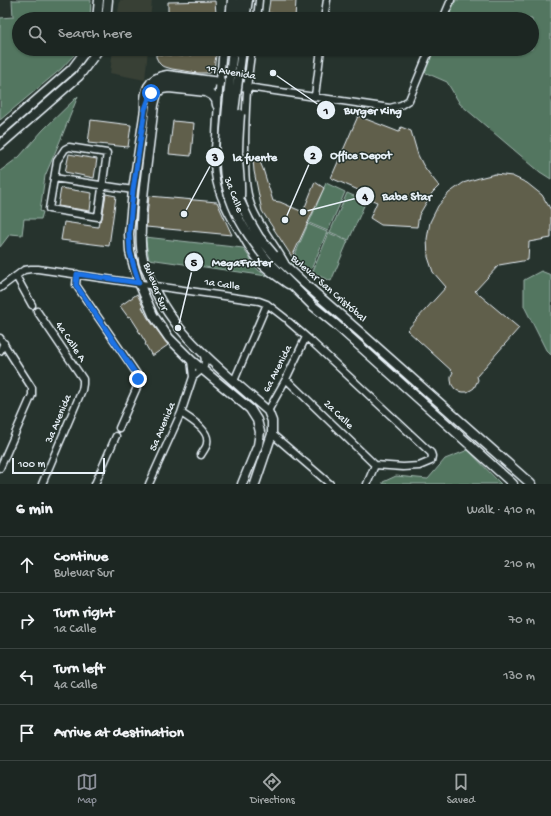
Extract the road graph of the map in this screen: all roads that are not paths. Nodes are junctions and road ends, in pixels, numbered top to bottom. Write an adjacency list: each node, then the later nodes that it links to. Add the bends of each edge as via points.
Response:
1 (99, 0): 10 (main road)
2 (108, 0): 11 (main road)
3 (228, 0): 12 (street)
4 (232, 0): 13 (main road)
5 (240, 0): 14 (main road)
6 (248, 0): 15 (main road)
7 (259, 0): 16 (street)
8 (327, 0): 17 (street)
9 (451, 0): 18 (street)
10 (98, 12)
11 (107, 12)
12 (227, 12)
13 (231, 12)
14 (238, 12)
15 (247, 12)
16 (257, 12)
17 (325, 12)
18 (446, 12)
19 (81, 56): 38 (main road, via 72,68)
20 (94, 56): 39 (main road, via 79,76)
21 (222, 56): 30 (street, 3a Calle)
22 (230, 56): 28 (main road, bridge)
23 (233, 56): 28 (main road, Bulevar San Cristóbal, bridge)
24 (241, 56): 45 (main road, Bulevar San Cristóbal, bridge, via 232,127 231,168)
25 (251, 56): 32 (street, 3a Calle)
26 (320, 56): 33 (street)
27 (427, 56): 33 (street, 19 Avenida, via 409,100 401,105 390,108)
28 (231, 67): 52 (main road, Bulevar San Cristóbal, bridge, via 223,155 224,172 232,205 252,241)
29 (154, 79): 30 (main road, 19 Avenida, via 167,75); 36 (main road, Bulevar Sur, via 146,90)
30 (220, 82): 32 (main road, 19 Avenida); 34 (street, 3a Calle)
31 (210, 87): 36 (main road, via 162,83 153,89)
32 (247, 87): 33 (street, 19 Avenida); 40 (street, 3a Calle)
33 (315, 96)
34 (217, 105): 35 (main road, 19 Avenida, via 213,96 206,92 169,88 157,93); 41 (street, 3a Calle)
35 (154, 106): 50 (main road, Bulevar Sur, via 141,227 142,259)
36 (145, 109): 44 (main road, Bulevar Sur)
37 (240, 114): 45 (main road, bridge)
38 (0, 132)
39 (0, 146)
40 (245, 158): 41 (street, via 234,166); 46 (street, 3a Calle, via 250,203)
41 (214, 166): 52 (street, 3a Calle, via 216,182 224,205 253,254 268,271)
42 (54, 178): 43 (street); 43 (street, via 57,161 65,149 69,147 93,150 107,153); 43 (street, via 49,209 98,217)
43 (102, 186): 44 (street)
44 (133, 190): 49 (main road, Bulevar Sur, via 130,252)
45 (240, 201): 46 (main road, Bulevar San Cristóbal, bridge, via 259,237)
46 (288, 268): 83 (main road, Bulevar San Cristóbal)
47 (77, 274): 48 (street, 1a Calle, via 38,268 24,270); 49 (street, 1a Calle); 68 (street, via 76,285 138,379 138,385)
48 (16, 276): 51 (street); 54 (street)
49 (139, 283): 50 (street, 1a Calle); 60 (main road, Bulevar Sur, via 153,315 169,338)
50 (151, 285): 53 (street, 1a Calle, via 260,300); 59 (main road, Bulevar Sur, via 178,328)
51 (0, 288)
52 (303, 296): 82 (main road, Bulevar San Cristóbal)
53 (267, 304): 56 (street, 1a Calle); 64 (street)
54 (32, 305)
55 (37, 311): 65 (street, 4a Calle A, via 83,379)
56 (306, 337): 63 (street, 6a Avenida); 72 (street, 1a Calle, via 431,452 432,456 431,461 419,466)
57 (2, 340): 58 (street); 73 (street, via 32,388 32,395)
58 (0, 351)
59 (204, 355): 61 (street, via 206,364); 64 (main road, Bulevar Sur)
60 (191, 360): 61 (main road, Bulevar Sur); 62 (street, 5a Avenida)
61 (202, 370): 62 (street); 74 (main road, Bulevar Sur, via 250,409 257,420 260,432 258,445)
62 (193, 377): 67 (street, 5a Avenida)
63 (286, 379): 66 (street, 6a Avenida); 72 (street, 2a Calle)
64 (234, 381): 66 (main road, Bulevar Sur)
65 (83, 384): 75 (street, 3a Avenida)
66 (268, 411): 69 (main road, via 272,421)
67 (180, 413): 71 (street, via 206,434 207,443); 77 (street, 5a Avenida)
68 (119, 428)
69 (272, 434): 79 (main road); 80 (street)
70 (116, 436): 76 (street)
71 (201, 455)
72 (375, 465): 81 (street)
73 (0, 468)
74 (246, 474): 78 (main road, Bulevar Sur); 79 (street)
75 (42, 484)
76 (95, 484)
77 (149, 484)
78 (242, 484)
79 (255, 484)
80 (330, 484)
81 (367, 484)
82 (513, 484)
83 (531, 484)

